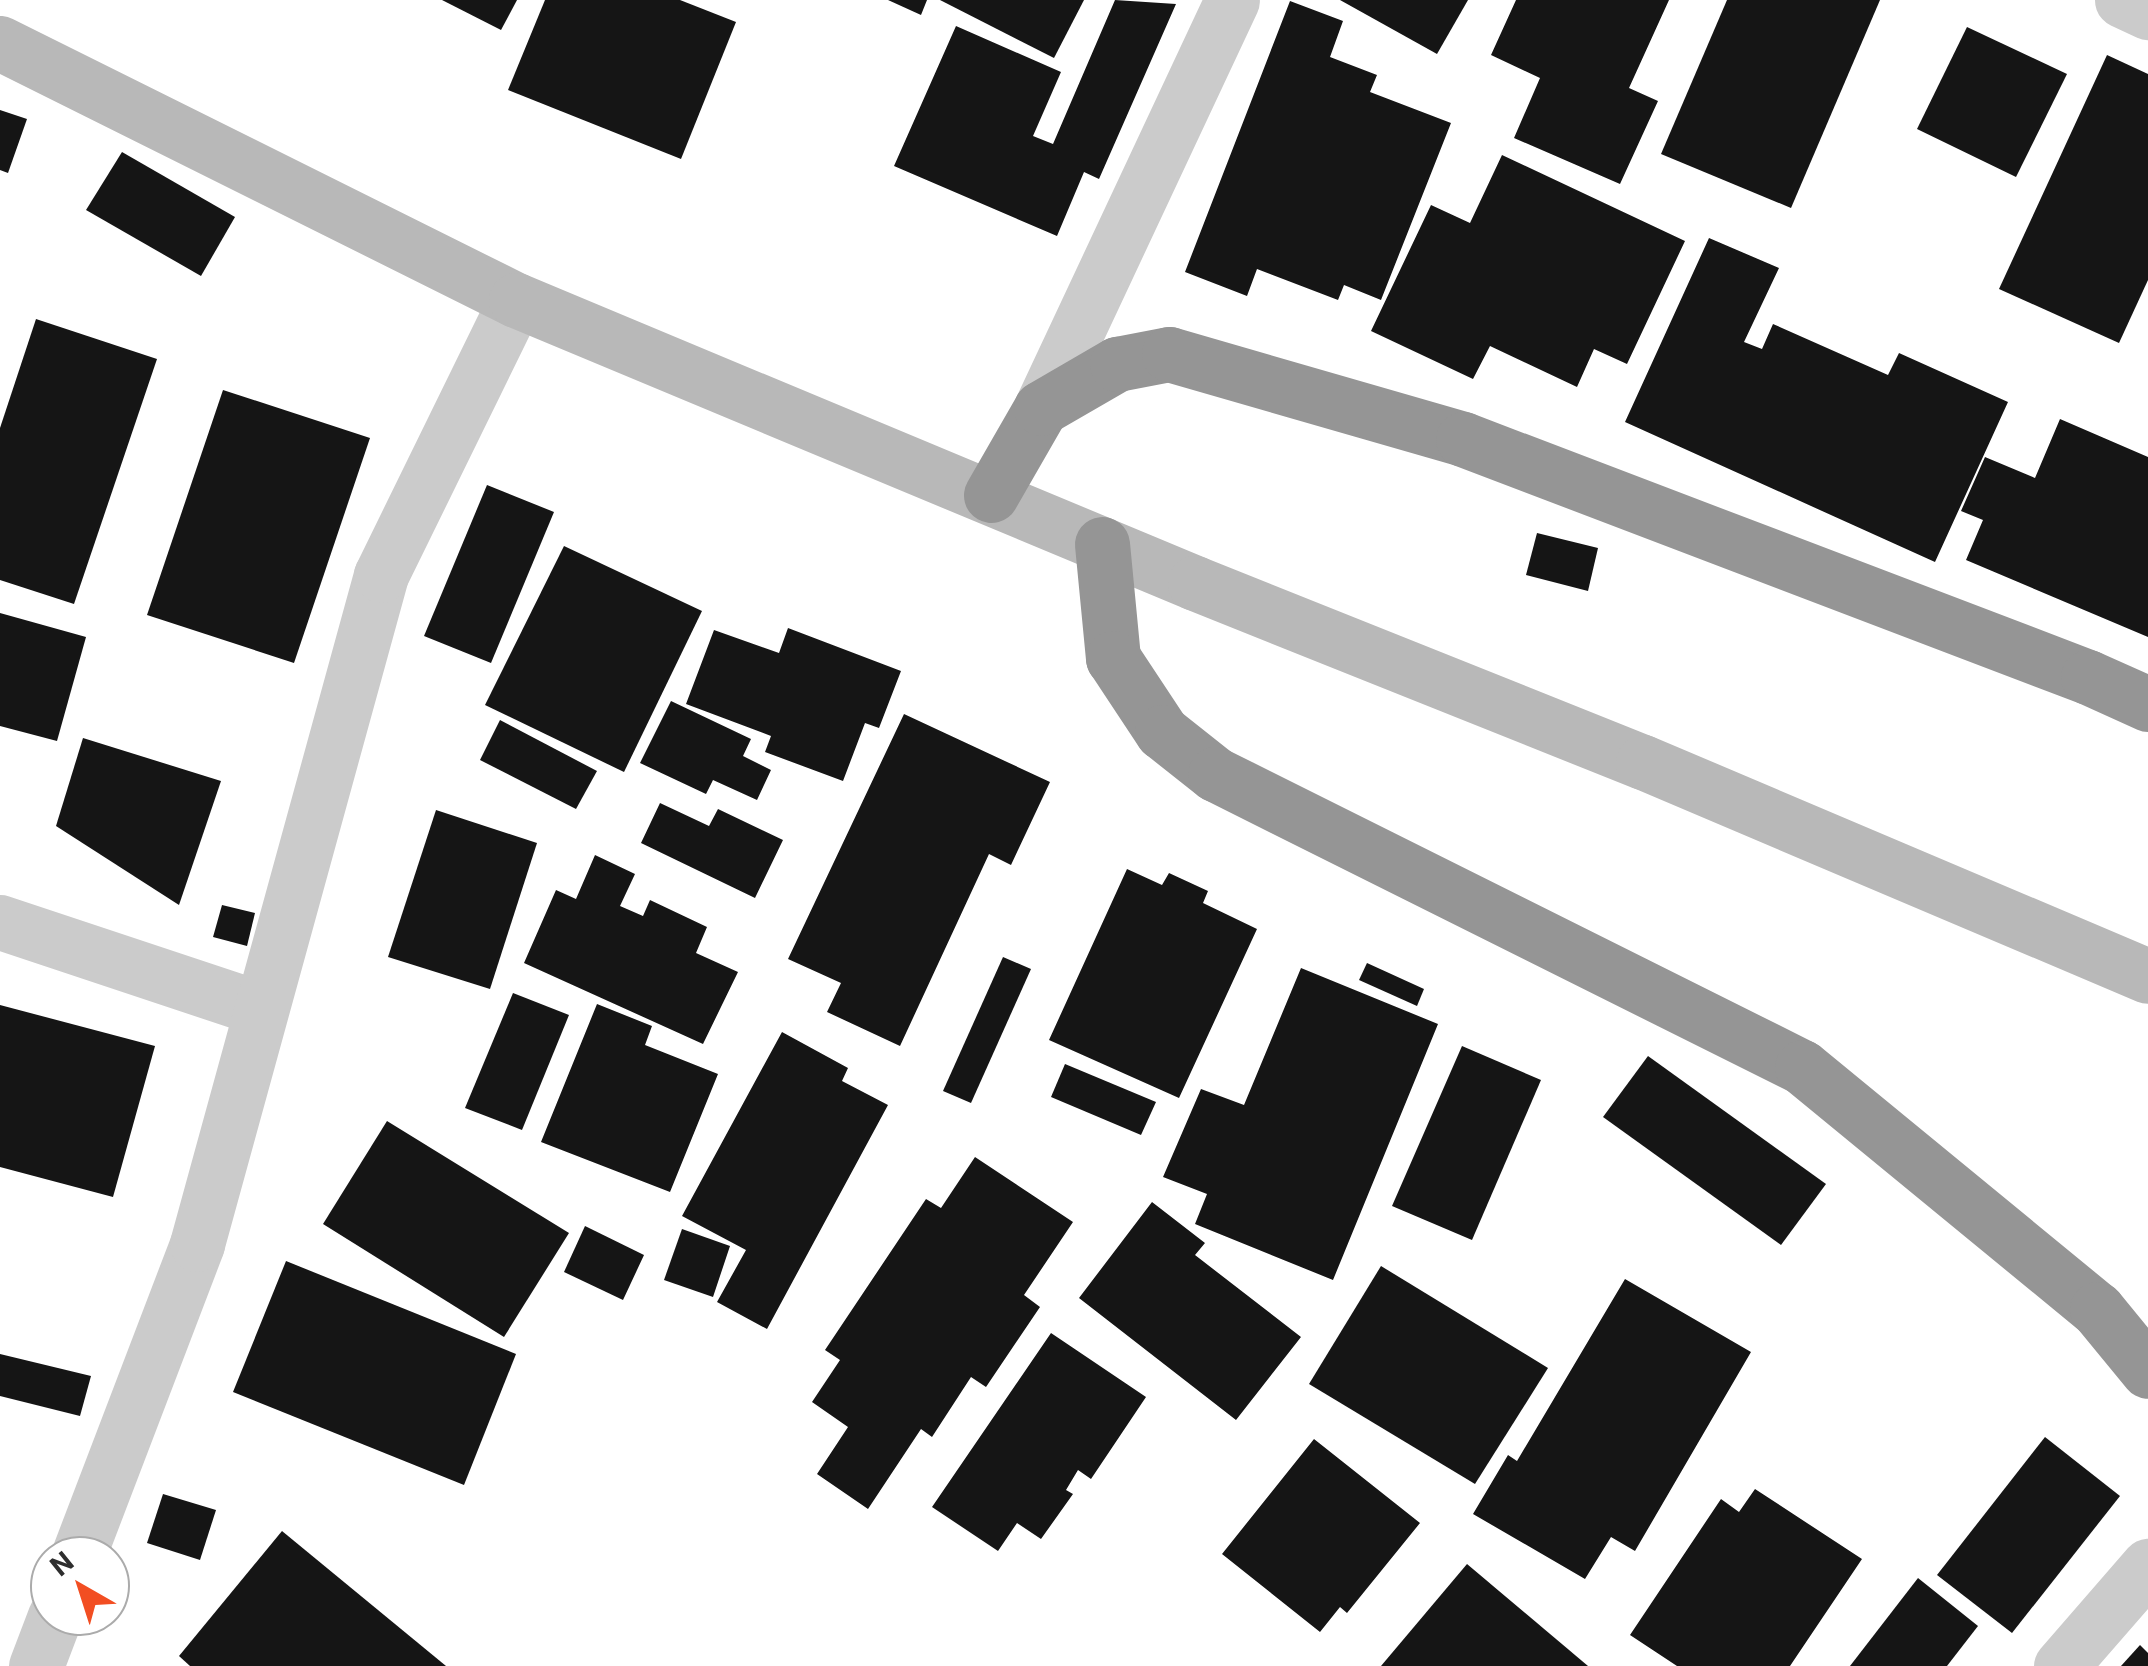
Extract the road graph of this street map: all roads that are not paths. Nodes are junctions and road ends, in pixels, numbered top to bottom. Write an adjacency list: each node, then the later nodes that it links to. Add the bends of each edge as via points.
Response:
1 (1232, 0): 6 (street)
2 (2122, 0): 3 (street)
3 (2148, 12)
4 (0, 43): 5 (main road)
5 (516, 300): 7 (main road); 12 (street, via 381,574)
6 (1042, 408): 7 (highway); 9 (highway, via 1117,364 1169,354 1462,440)
7 (991, 495): 8 (main road)
8 (1102, 544): 11 (main road, via 1643,762); 13 (highway, via 1113,658 1162,732 1216,774 1802,1067 2097,1309)
9 (2148, 704)
10 (0, 922): 12 (street)
11 (2148, 976)
12 (259, 1008): 14 (street, via 197,1244)
13 (2148, 1371)
14 (86, 1536)
15 (2148, 1566): 18 (street)
16 (47, 1636): 17 (street)
17 (36, 1666)
18 (2061, 1666)

